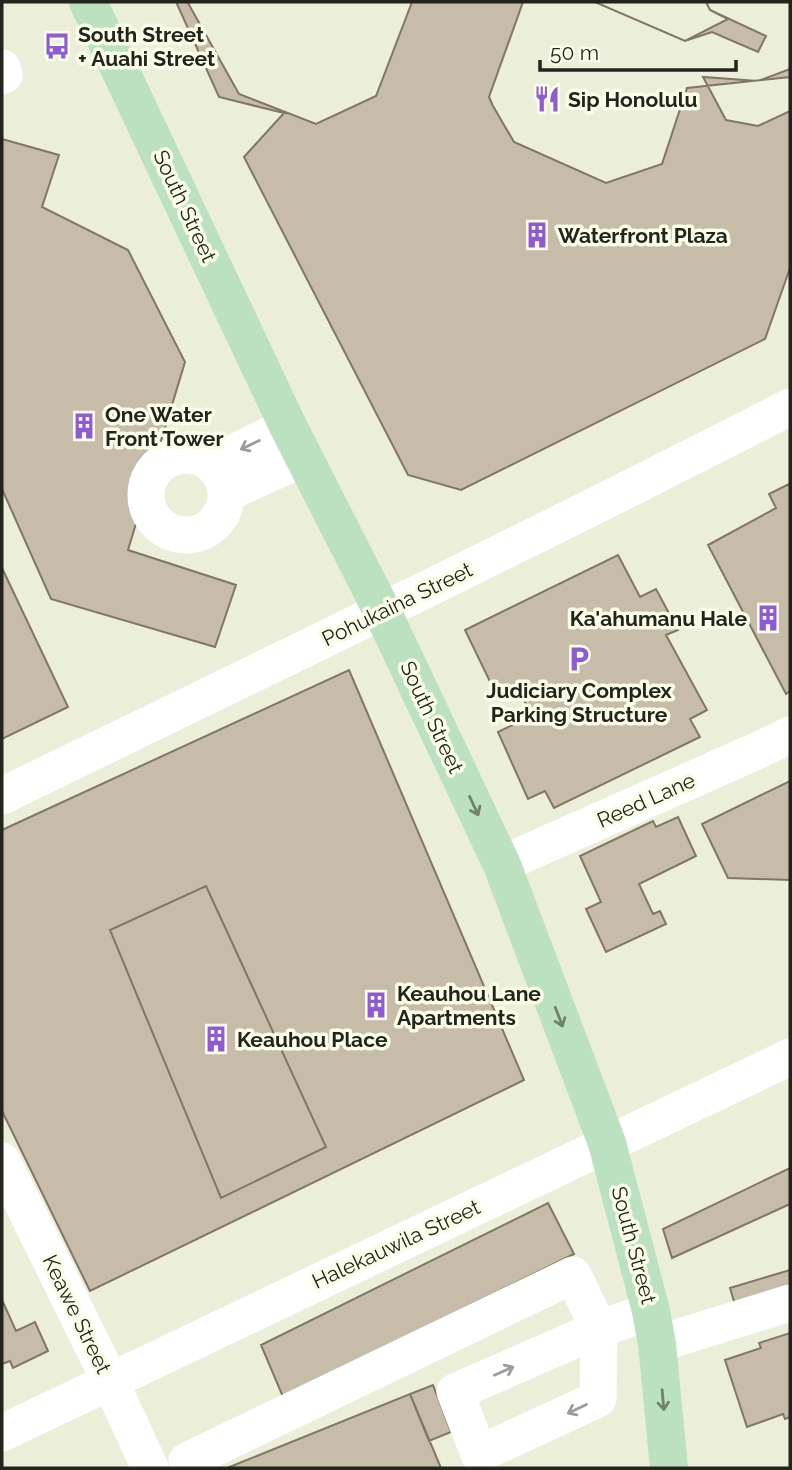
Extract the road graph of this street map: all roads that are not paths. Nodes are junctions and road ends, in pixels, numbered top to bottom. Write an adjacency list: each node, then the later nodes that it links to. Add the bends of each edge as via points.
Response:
1 (88, 2): 5 (main road, South Street)
2 (2, 68): 3 (street)
3 (2, 76)
4 (790, 407): 7 (street, Pohukaina Street)
5 (296, 442): 6 (street); 7 (main road, South Street)
6 (219, 478)
7 (382, 611): 9 (street, Pohukaina Street); 10 (main road, South Street, one-way to 10)
8 (790, 735): 10 (street, Reed Lane)
9 (2, 796)
10 (502, 865): 12 (main road, South Street, one-way to 12)
11 (790, 1057): 12 (street, Halekauwila Street)
12 (607, 1143): 15 (main road, South Street); 18 (street, Halekauwila Street)
13 (2, 1160): 18 (street, Keawe Street)
14 (790, 1303): 15 (street)
15 (654, 1327): 16 (street); 23 (main road, South Street, one-way to 23)
16 (599, 1329): 17 (street, via 573,1275); 19 (street, one-way to 16); 19 (street, one-way to 19, via 598,1399 479,1454)
17 (434, 1342): 19 (street); 21 (street)
18 (110, 1381): 20 (street, Halekauwila Street); 22 (street, Keawe Street)
19 (455, 1392)
20 (2, 1433)
21 (187, 1461)
22 (150, 1468)
23 (669, 1468)

